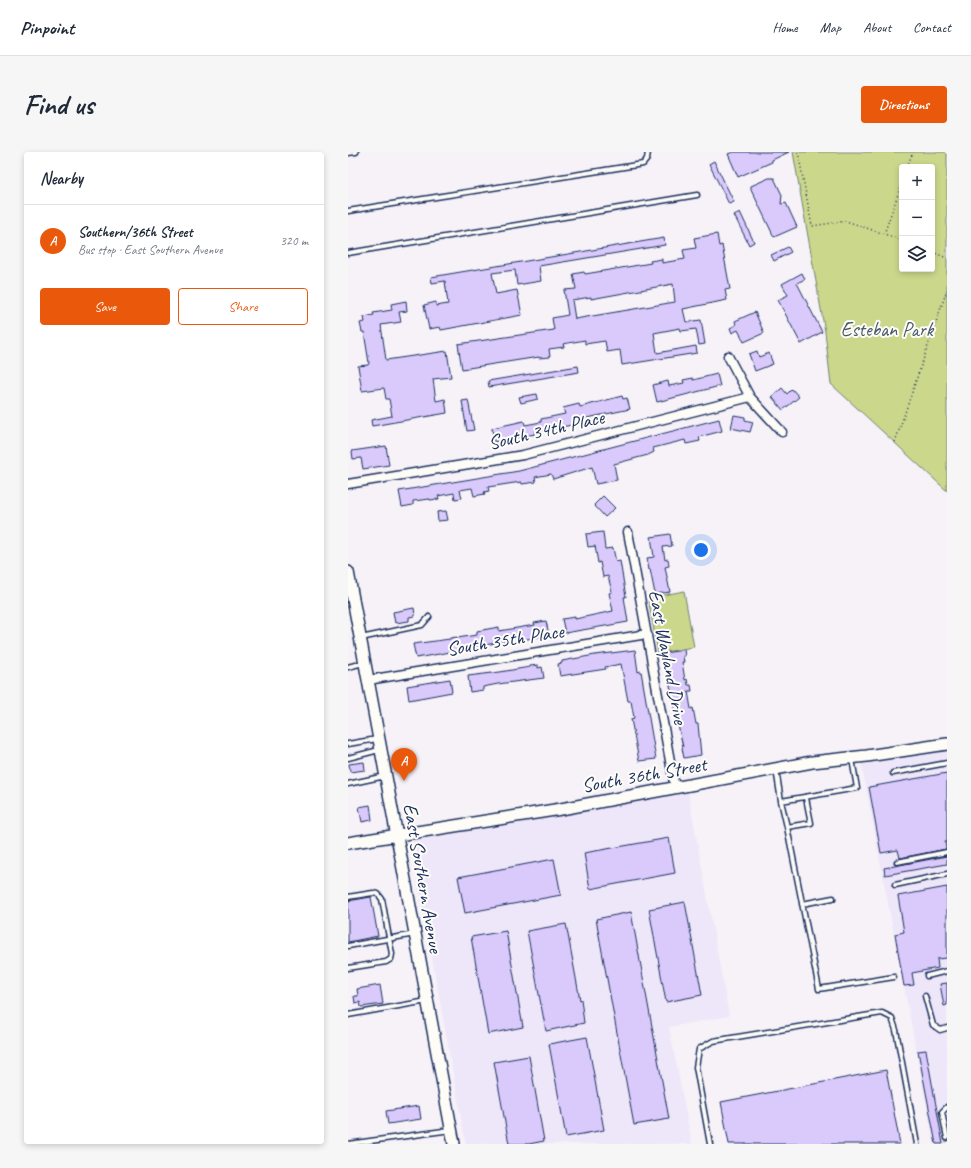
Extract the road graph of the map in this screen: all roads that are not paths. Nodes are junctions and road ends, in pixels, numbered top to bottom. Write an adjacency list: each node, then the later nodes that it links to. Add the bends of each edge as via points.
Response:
1 (356, 152): 3 (lane)
2 (648, 152): 5 (lane, via 643,164)
3 (348, 153)
4 (697, 195): 6 (lane)
5 (348, 211)
6 (348, 254)
7 (728, 356): 8 (street)
8 (750, 397): 9 (street); 10 (street, South 34th Place, via 523,455)
9 (782, 432)
10 (348, 484)
11 (628, 532): 14 (street, East Wayland Drive)
12 (348, 572): 15 (street, East Southern Avenue)
13 (428, 617): 15 (lane, via 422,625)
14 (647, 634): 18 (street, South 35th Place); 29 (street, East Wayland Drive)
15 (360, 638): 16 (street, East Southern Avenue)
16 (365, 662): 17 (lane); 18 (street, East Southern Avenue)
17 (348, 667)
18 (368, 680): 20 (street, East Southern Avenue)
19 (348, 744): 20 (lane)
20 (381, 744): 22 (lane); 27 (street, East Southern Avenue)
21 (947, 744): 23 (street, South 36th Street)
22 (348, 758)
23 (852, 758): 25 (street, South 36th Street); 30 (lane, via 857,788)
24 (947, 763): 26 (lane)
25 (776, 769): 29 (street, South 36th Street); 31 (lane)
26 (893, 773)
27 (386, 776): 28 (lane); 33 (street, East Southern Avenue)
28 (349, 784)
29 (675, 788): 33 (street, South 36th Street, via 561,809)
30 (806, 798): 31 (lane); 32 (lane, via 810,822)
31 (782, 801): 32 (lane)
32 (787, 827): 41 (lane)
33 (397, 834): 34 (street, South 36th Street); 42 (street, East Southern Avenue)
34 (348, 843)
35 (947, 852): 36 (lane)
36 (897, 862)
37 (947, 874): 38 (lane)
38 (895, 884)
39 (348, 897): 43 (lane, via 378,894 382,899)
40 (833, 898): 41 (lane)
41 (802, 904): 48 (lane, via 819,989)
42 (415, 934): 43 (lane); 50 (street, East Southern Avenue)
43 (389, 938): 44 (lane); 45 (lane, via 391,959)
44 (348, 946)
45 (348, 968)
46 (947, 971): 47 (lane)
47 (927, 976)
48 (894, 977)
49 (925, 996): 52 (lane, via 933,1025 940,1030)
50 (428, 1001): 51 (lane); 54 (street, East Southern Avenue)
51 (348, 1015)
52 (947, 1028)
53 (947, 1107): 55 (lane, via 942,1112)
54 (452, 1130): 56 (lane); 57 (street, East Southern Avenue)
55 (947, 1138)
56 (348, 1144)
57 (454, 1144)
58 (710, 1144): 59 (lane, via 696,1067 699,1049 713,1041 882,1013 892,1018 896,1030)
59 (917, 1144)

